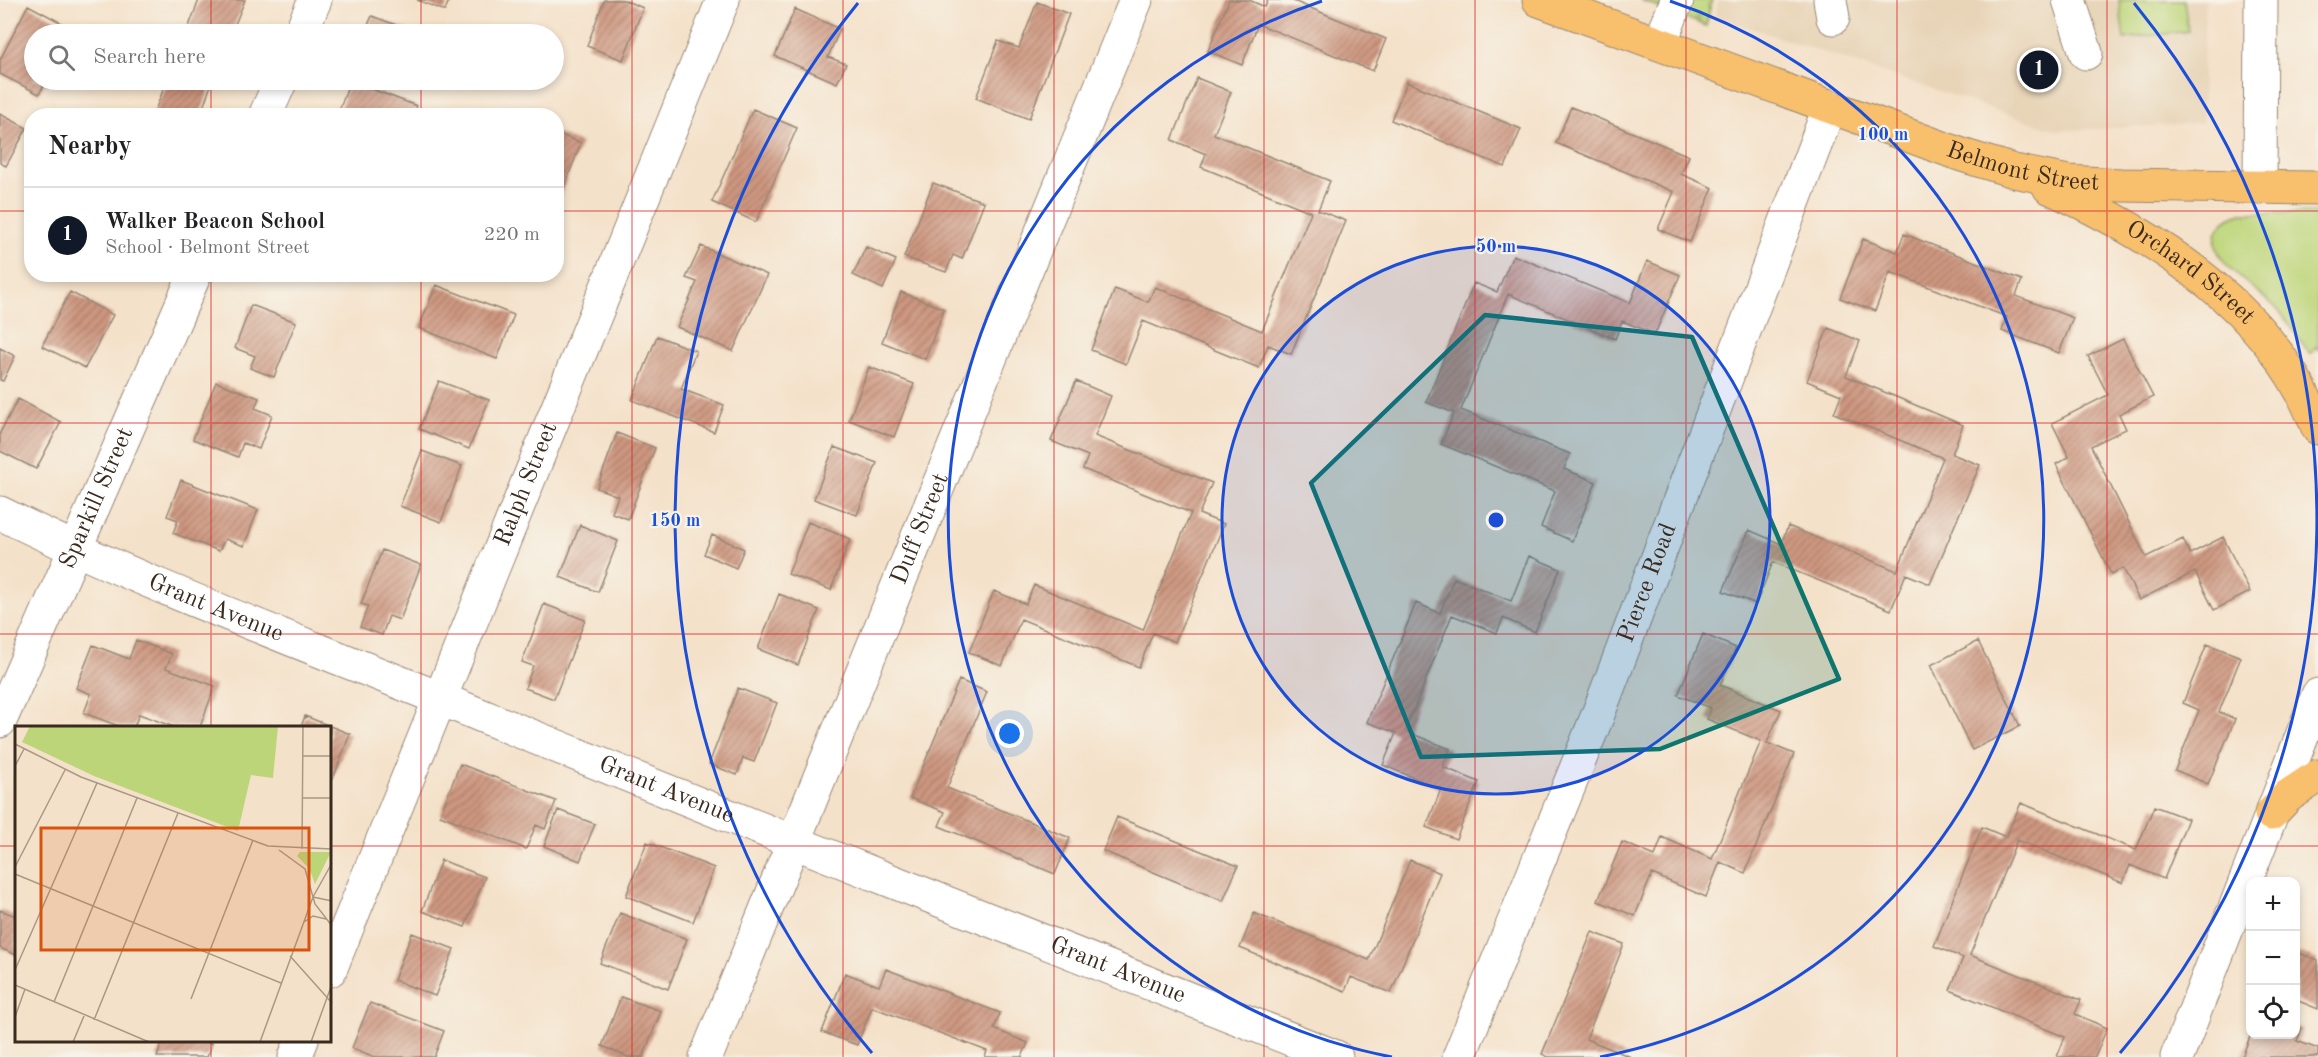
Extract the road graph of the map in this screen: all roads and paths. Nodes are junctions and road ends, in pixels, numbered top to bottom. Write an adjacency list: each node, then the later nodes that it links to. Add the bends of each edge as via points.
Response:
1 (315, 0): 8 (street)
2 (723, 0): 22 (street, Ralph Street)
3 (1136, 0): 26 (street, Duff Street)
4 (1539, 0): 9 (main road, Belmont Street)
5 (1677, 0): 9 (street)
6 (2069, 0): 10 (street)
7 (2261, 0): 15 (street)
8 (304, 24)
9 (1660, 44): 12 (main road, Belmont Street)
10 (2086, 54)
11 (277, 90): 13 (street)
12 (1830, 106): 14 (main road, Belmont Street); 32 (street, Pierce Road, via 1597,717)
13 (269, 108)
14 (2014, 171): 15 (main road, Belmont Street, via 2095,184); 18 (main road, Orchard Street, via 2115,221 2205,278 2269,341 2294,378)
15 (2260, 188): 16 (main road, Belmont Street)
16 (2318, 188)
17 (192, 282): 20 (street, Sparkill Street)
18 (2318, 428)
19 (0, 513): 20 (street, Grant Avenue)
20 (75, 550): 22 (street, Grant Avenue); 23 (street, Sparkill Street)
21 (2318, 695): 25 (street)
22 (439, 699): 26 (street, Grant Avenue); 27 (street, Ralph Street)
23 (0, 721)
24 (2318, 776): 25 (main road, via 2288,796)
25 (2271, 814): 33 (street)
26 (794, 843): 30 (street, Duff Street); 31 (street, Grant Avenue)
27 (332, 965)
28 (302, 1042): 29 (street)
29 (295, 1057)
30 (706, 1057)
31 (1336, 1057)
32 (1459, 1057)
33 (2177, 1057)

